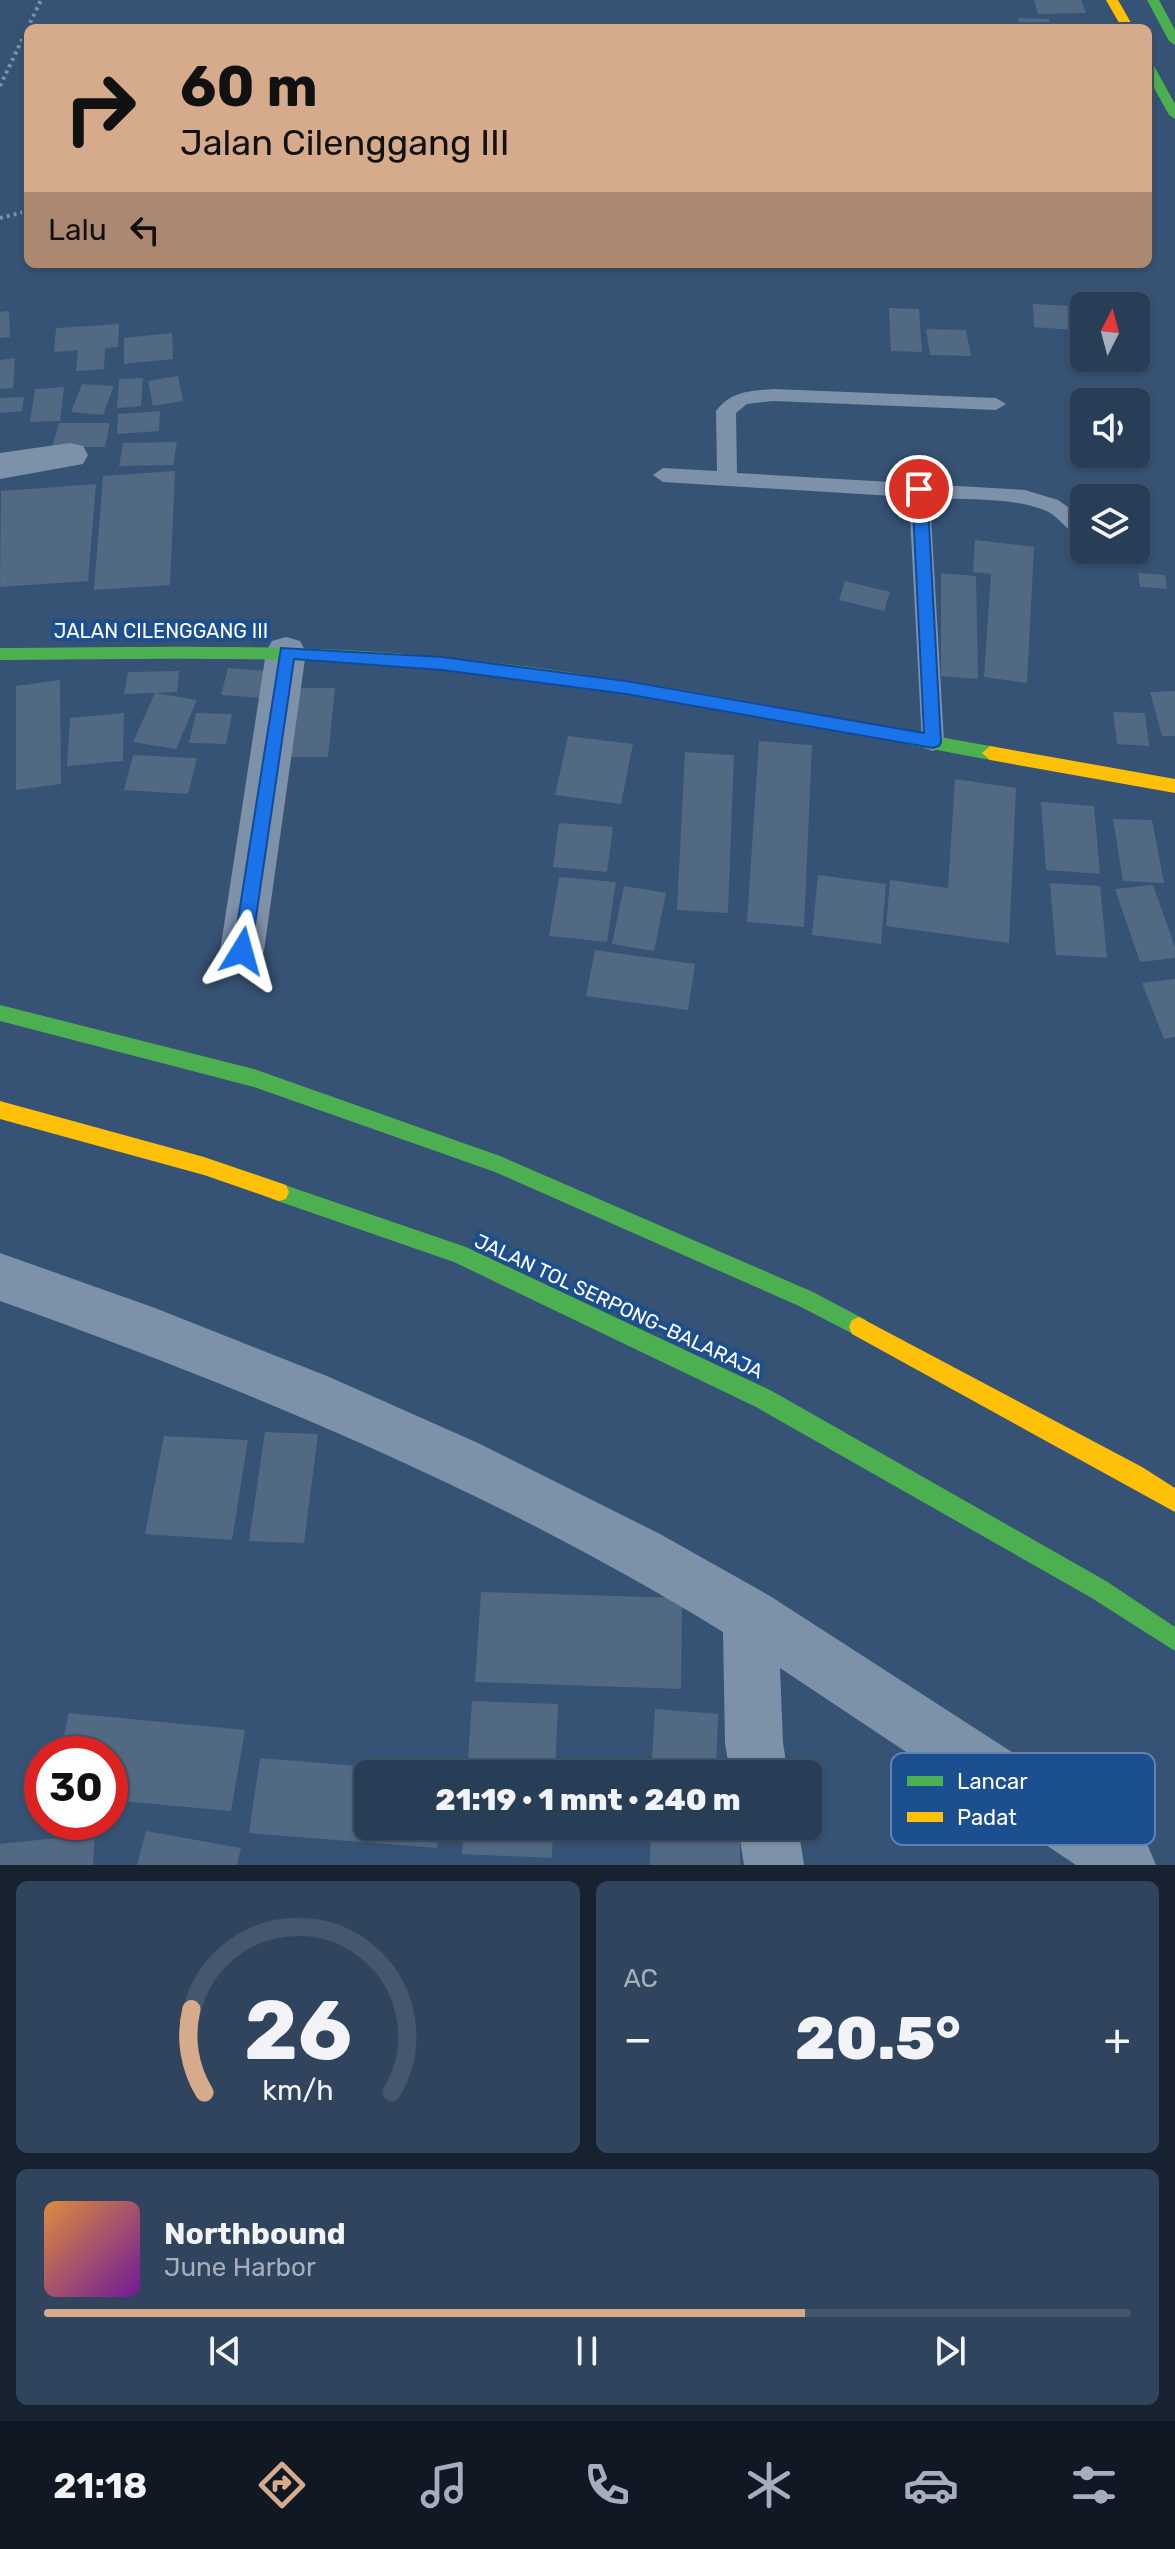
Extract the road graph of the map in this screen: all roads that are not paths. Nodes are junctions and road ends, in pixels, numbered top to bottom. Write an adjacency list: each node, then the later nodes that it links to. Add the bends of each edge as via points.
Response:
1 (1112, 0): 3 (main road)
2 (1153, 0): 4 (main road)
3 (1126, 24)
4 (1175, 41)
5 (1152, 73): 6 (main road)
6 (1175, 115)
7 (996, 404): 11 (lane, via 742,398 726,411)
8 (70, 455): 9 (street)
9 (0, 466)
10 (663, 475): 11 (lane)
11 (727, 479): 12 (lane)
12 (919, 489): 13 (lane, via 1025,497); 16 (lane)
13 (1070, 514)
14 (286, 652): 15 (main road, JALAN CILENGGANG III); 16 (main road, JALAN CILENGGANG III, via 442,663 626,687); 18 (street)
15 (0, 654)
16 (933, 742): 17 (main road, JALAN CILENGGANG III)
17 (1175, 786)
18 (242, 951)
19 (0, 1013): 22 (main road, via 254,1078 500,1165 806,1299)
20 (0, 1110): 24 (main road, JALAN TOL SERPONG–BALARAJA, via 204,1166 459,1254 764,1399 1098,1589)
21 (0, 1277): 23 (street, via 135,1323 419,1443 608,1535)
22 (1175, 1501)
23 (750, 1616): 25 (street); 26 (street)
24 (1175, 1640)
25 (963, 1753)
26 (757, 1760)
27 (770, 1840): 29 (street)
28 (1099, 1845): 30 (street)
29 (774, 1865)
30 (1126, 1865)

